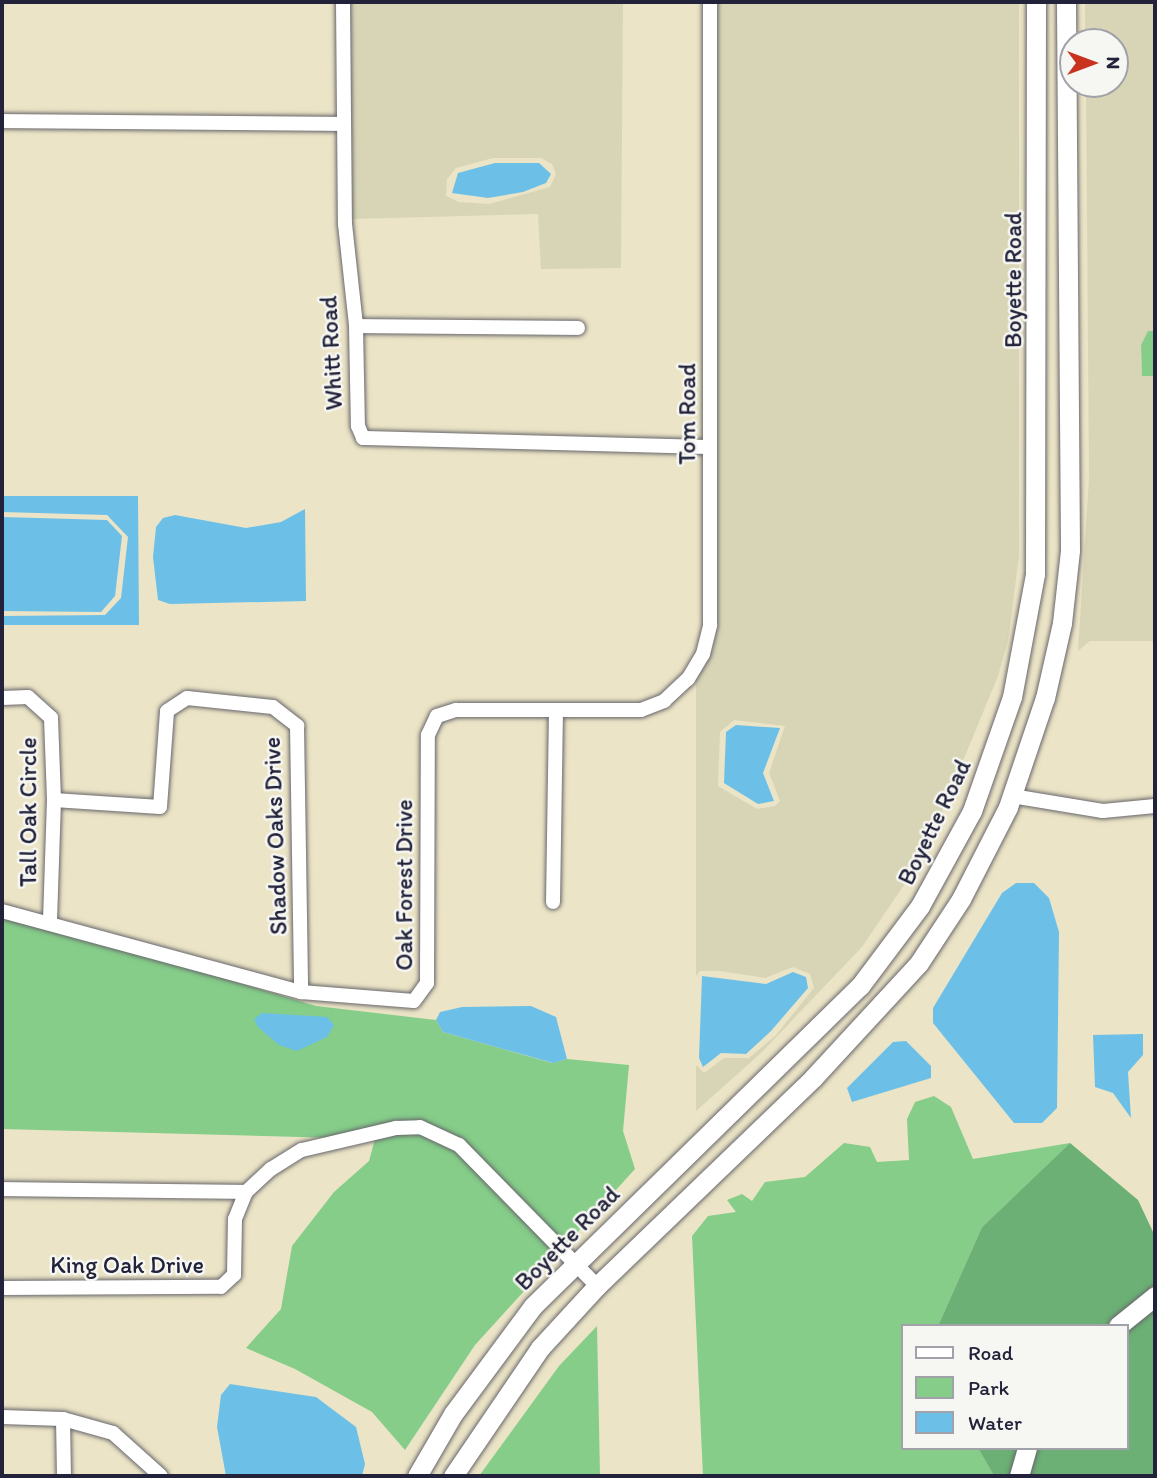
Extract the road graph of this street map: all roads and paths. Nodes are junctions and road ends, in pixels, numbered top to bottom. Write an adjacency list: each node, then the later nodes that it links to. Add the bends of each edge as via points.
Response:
1 (343, 2): 6 (street, Whitt Road)
2 (710, 2): 9 (street, Tom Road)
3 (1036, 2): 21 (main road, Boyette Road, via 1038,540 1022,657 987,774 930,889 860,986)
4 (1066, 2): 12 (main road, via 1070,550 1056,655)
5 (2, 121): 6 (street)
6 (344, 124): 7 (street, Whitt Road, via 345,224)
7 (356, 326): 8 (street); 9 (street, Whitt Road, via 358,426 368,440 493,438)
8 (578, 328)
9 (710, 447): 11 (street, Tom Road, via 710,625 695,670 677,691 649,708)
10 (2, 698): 13 (street, Tall Oak Circle, via 28,697 51,718)
11 (556, 712): 15 (street); 18 (street, Oak Forest Drive, via 456,710 437,716 428,735 427,983 414,1001)
12 (1012, 796): 14 (street, via 1103,811); 22 (main road, via 961,900 919,962 813,1078)
13 (54, 800): 17 (street, Tall Oak Circle); 18 (street, Shadow Oaks Drive, via 160,807 167,711 187,698 274,707 297,726)
14 (1155, 806)
15 (552, 902)
16 (2, 911): 17 (street, Oak Forest Drive)
17 (50, 922): 18 (street, Oak Forest Drive)
18 (301, 992)
19 (2, 1189): 20 (street)
20 (246, 1192): 21 (street, via 302,1150 396,1128 420,1127 459,1145); 23 (street, King Oak Drive, via 236,1219 234,1275 221,1287)
21 (575, 1264): 22 (street); 31 (main road, Boyette Road, via 499,1349)
22 (597, 1286): 32 (main road, via 540,1348)
23 (2, 1288)
24 (1155, 1296): 25 (main road)
25 (1123, 1322)
26 (2, 1417): 27 (street)
27 (63, 1419): 29 (street); 30 (street, via 113,1433)
28 (1026, 1450): 33 (main road)
29 (64, 1476)
30 (161, 1476)
31 (417, 1476)
32 (453, 1476)
33 (1019, 1476)

